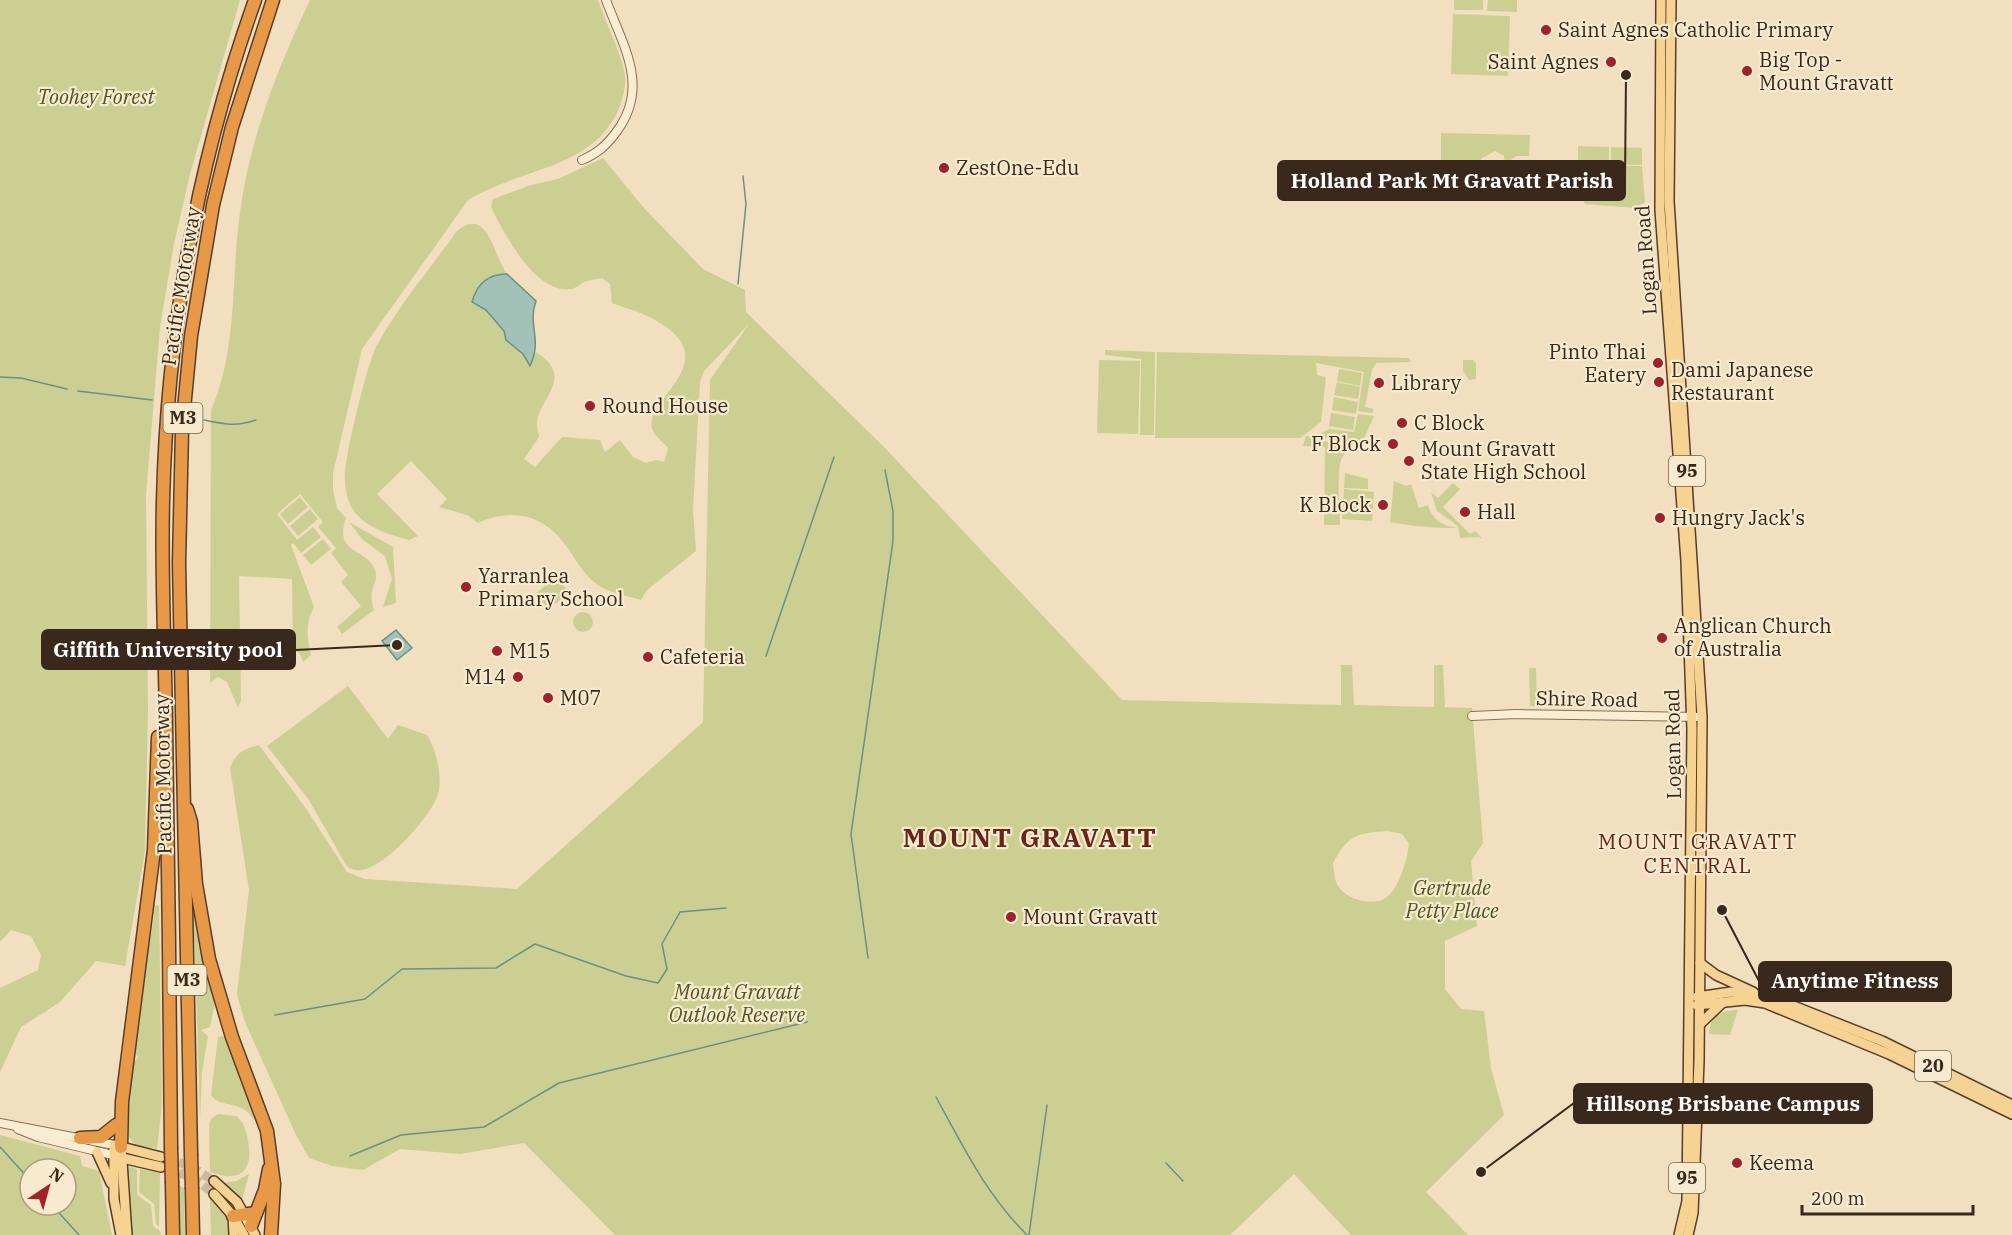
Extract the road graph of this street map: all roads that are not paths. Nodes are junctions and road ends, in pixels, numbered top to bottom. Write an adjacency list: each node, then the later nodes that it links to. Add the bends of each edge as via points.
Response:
1 (255, 0): 10 (highway, Pacific Motorway / M3, via 207,163 180,297 164,462)
2 (273, 0): 7 (highway, Pacific Motorway / M3)
3 (280, 0): 7 (highway)
4 (606, 0): 8 (street, via 632,71 634,91 629,112 609,143 602,151)
5 (1661, 0): 9 (main road, Logan Road / 95, via 1659,179)
6 (1671, 0): 9 (main road, Logan Road / 95)
7 (260, 39): 13 (highway, Pacific Motorway / M3, via 213,205 185,386 179,476)
8 (582, 160)
9 (1664, 236): 12 (main road, Logan Road / 95)
10 (163, 634): 20 (highway, via 159,646 154,850); 36 (highway, Pacific Motorway / M3, bridge)
11 (1472, 716): 12 (street, Shire Road)
12 (1697, 717): 14 (main road, Logan Road / 95); 17 (main road, Logan Road / 95)
13 (185, 805): 28 (highway, via 191,822 197,892 209,960 267,1131); 37 (highway, Pacific Motorway / M3, bridge, via 182,827)
14 (1700, 963): 15 (main road); 16 (main road, Logan Road / 95)
15 (1754, 993): 16 (main road, 20, via 1731,992); 21 (main road, 20, via 1870,1036)
16 (1700, 1001): 17 (main road, 20); 18 (main road, 20); 19 (main road, Logan Road / 95)
17 (1688, 1002): 40 (main road, Logan Road / 95, via 1687,1201)
18 (1722, 1003): 19 (main road); 22 (main road, 20, via 1744,1000 1770,1005 1889,1054)
19 (1700, 1023): 41 (main road, Logan Road / 95, via 1694,1203)
20 (122, 1102): 24 (highway); 26 (highway)
21 (2012, 1105)
22 (2012, 1114)
23 (3, 1123): 25 (street); 27 (street, via 38,1137)
24 (116, 1125): 25 (highway, via 101,1137); 26 (highway)
25 (80, 1138): 26 (street)
26 (117, 1151): 27 (street); 29 (main road); 31 (main road); 35 (main road)
27 (97, 1152): 31 (main road)
28 (270, 1161): 33 (highway, via 265,1190); 39 (highway, via 274,1184)
29 (161, 1162)
30 (214, 1181): 33 (main road, via 224,1189)
31 (113, 1184): 34 (main road)
32 (214, 1194): 33 (main road)
33 (247, 1225): 38 (main road)
34 (122, 1235)
35 (127, 1235)
36 (173, 1235)
37 (193, 1235)
38 (234, 1235)
39 (271, 1235)
40 (1679, 1235)
41 (1688, 1235)

